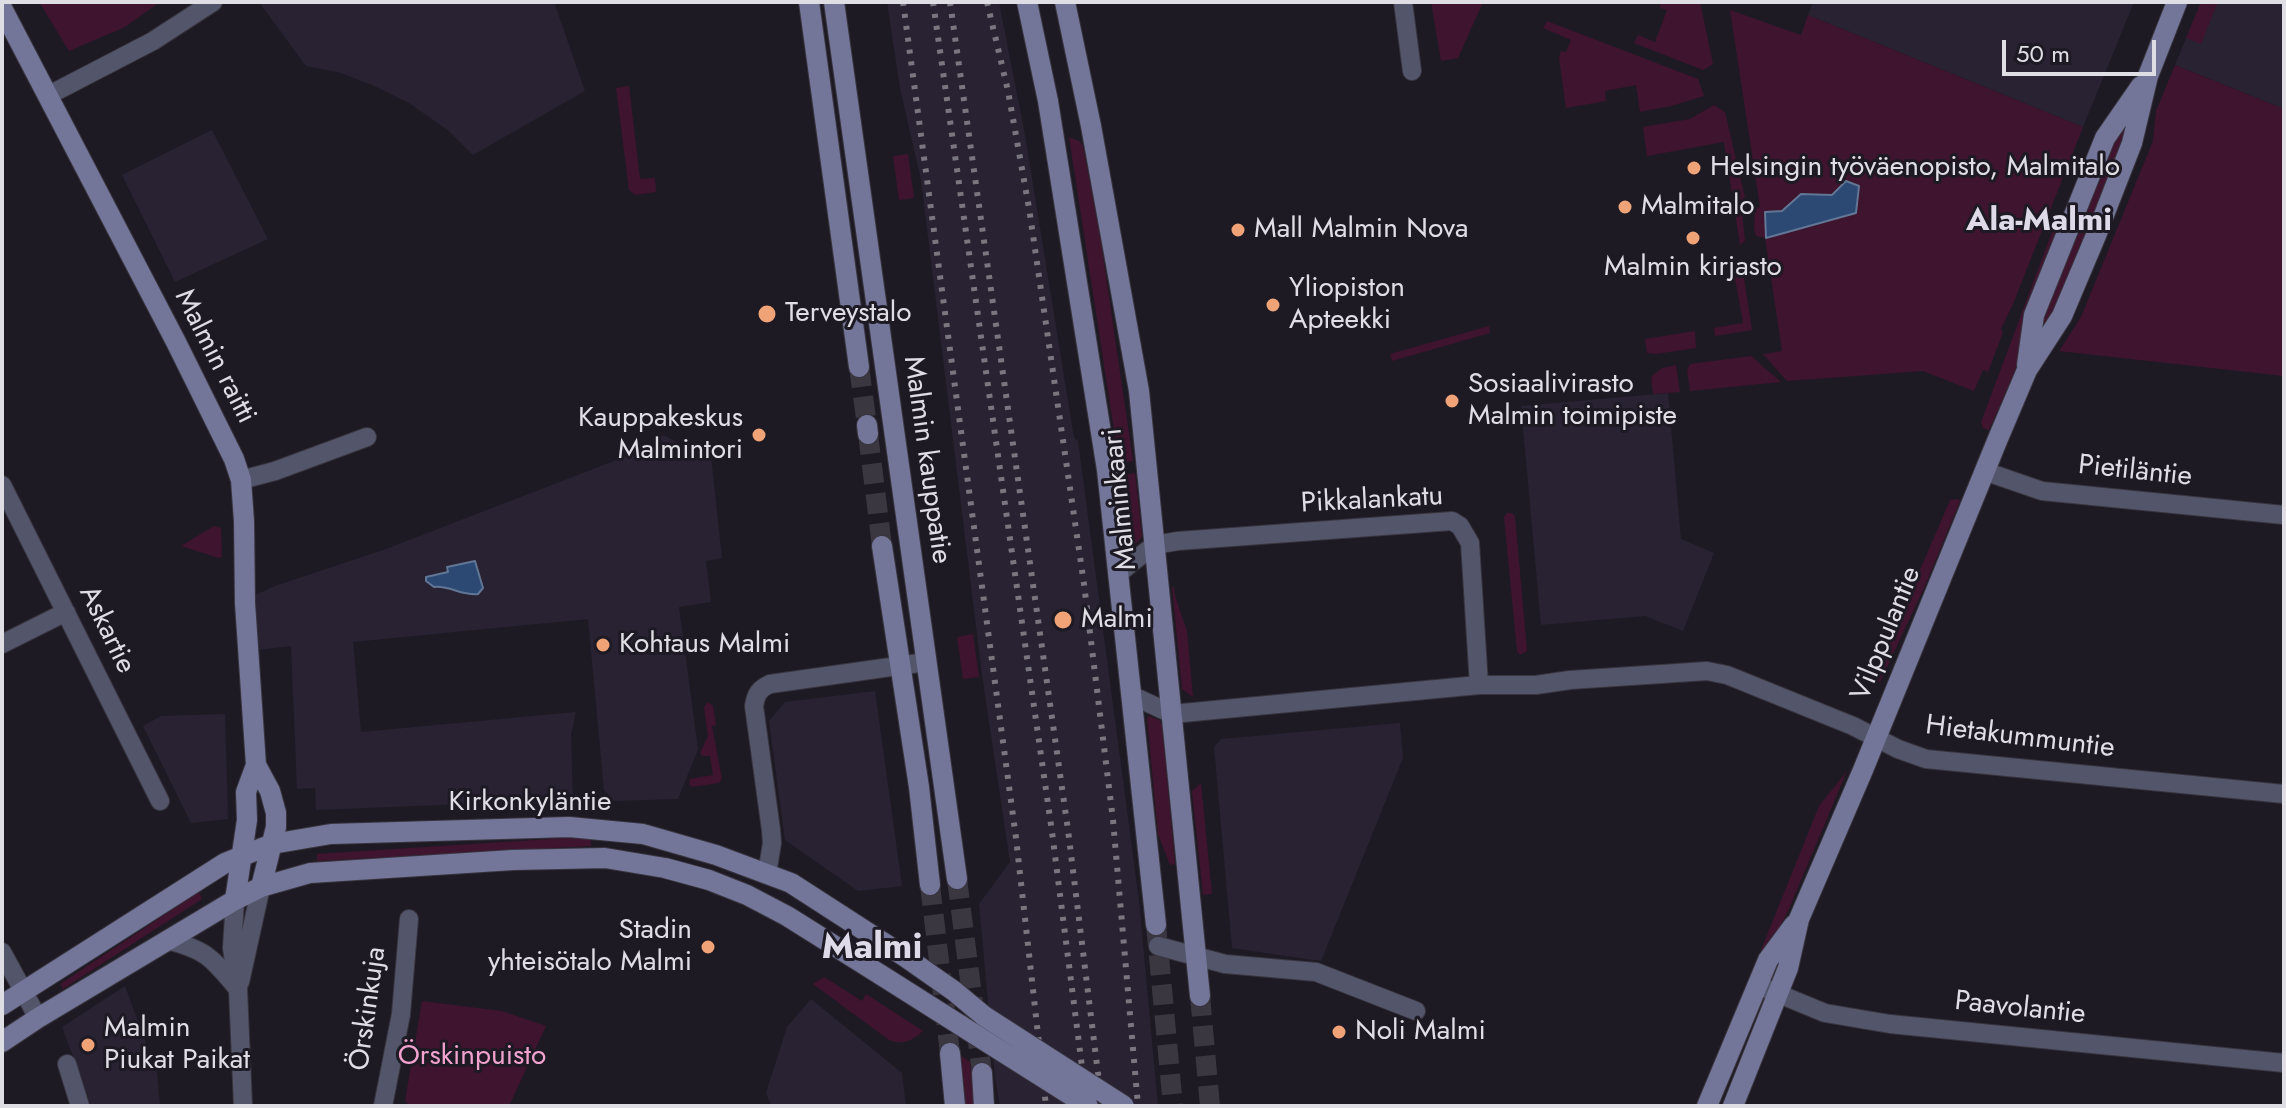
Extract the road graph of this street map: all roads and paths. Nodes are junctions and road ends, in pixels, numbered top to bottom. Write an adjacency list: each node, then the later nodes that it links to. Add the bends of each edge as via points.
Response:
1 (213, 2): 10 (street, via 153,41)
2 (809, 2): 11 (main road, Malmin kauppatie)
3 (834, 2): 22 (main road, Malmin kauppatie)
4 (1027, 2): 19 (main road, Malminkaari, via 1056,147)
5 (1065, 2): 17 (main road, Malminkaari, via 1139,391)
6 (1403, 2): 9 (street)
7 (2177, 2): 13 (main road, Vilppulantie, via 2148,76 2105,138 2034,315 2027,370)
8 (2, 8): 10 (main road, Malmin raitti)
9 (1412, 71)
10 (49, 95): 14 (main road, Malmin raitti)
11 (859, 367)
12 (367, 437): 14 (street)
13 (1984, 471): 16 (street, Pietiläntie, via 2042,491); 27 (main road, Vilppulantie)
14 (241, 480): 28 (main road, Malmin raitti)
15 (2, 485): 20 (street, Askartie)
16 (2284, 515)
17 (1154, 545): 19 (street); 24 (street, Pikkalankatu, via 1452,521 1470,543); 26 (main road, Malminkaari)
18 (882, 546): 23 (main road, Malmin kauppatie)
19 (1119, 573): 25 (main road, Malminkaari)
20 (66, 612): 21 (street); 30 (street, Askartie)
21 (2, 644)
22 (926, 662): 23 (street); 34 (main road, Malmin kauppatie)
23 (901, 665): 33 (street, via 770,684 756,695 772,843); 35 (main road, Malmin kauppatie)
24 (1479, 685): 26 (street); 27 (street, Hietakummuntie, via 1707,671)
25 (1133, 696): 26 (street); 40 (main road, Malminkaari)
26 (1172, 714): 44 (main road, Malminkaari)
27 (1874, 738): 29 (street, Hietakummuntie, via 1926,759); 39 (main road, Vilppulantie)
28 (256, 765): 31 (main road, Malmin raitti, via 276,813); 32 (main road, Malmin raitti, via 246,792)
29 (2284, 794)
30 (160, 801)
31 (272, 844): 32 (main road, Kirkonkyläntie); 33 (main road, Kirkonkyläntie, via 331,834 586,827 643,834); 36 (main road, Malmin raitti)
32 (240, 856): 37 (main road, Malmin raitti); 47 (main road, Kirkonkyläntie)
33 (767, 874): 64 (main road, Kirkonkyläntie, bridge, via 813,896)
34 (957, 879)
35 (930, 885)
36 (261, 887): 37 (main road, Kirkonkyläntie); 46 (street); 63 (main road, Kirkonkyläntie, bridge, via 310,873 513,860 605,858 665,868 709,880 787,916)
37 (235, 900): 41 (main road, Kirkonkyläntie); 46 (street, via 232,948)
38 (409, 919): 60 (street, Örskinkuja, via 401,1014)
39 (1799, 919): 45 (main road, Vilppulantie, via 1768,960); 48 (main road, Vilppulantie)
40 (1156, 925)
41 (167, 940): 46 (street, via 213,958); 52 (main road, Kirkonkyläntie)
42 (1158, 946): 44 (street)
43 (2, 952): 47 (street)
44 (1196, 957): 49 (main road, Malminkaari); 51 (street, via 1316,972)
45 (1757, 985): 48 (street, Paavolantie); 65 (main road, Vilppulantie)
46 (238, 989): 59 (street)
47 (24, 992): 50 (main road, Kirkonkyläntie); 52 (street)
48 (1777, 995): 55 (street, Paavolantie, via 1825,1013 1890,1024); 66 (main road, Vilppulantie)
49 (1200, 996)
50 (2, 1005)
51 (1416, 1011)
52 (38, 1018): 53 (main road, Kirkonkyläntie)
53 (2, 1042)
54 (950, 1053): 61 (main road)
55 (2284, 1063)
56 (67, 1064): 58 (street)
57 (982, 1073): 62 (main road)
58 (80, 1106)
59 (243, 1106)
60 (383, 1106)
61 (955, 1106)
62 (984, 1106)
63 (1088, 1106)
64 (1124, 1106)
65 (1707, 1106)
66 (1733, 1106)

